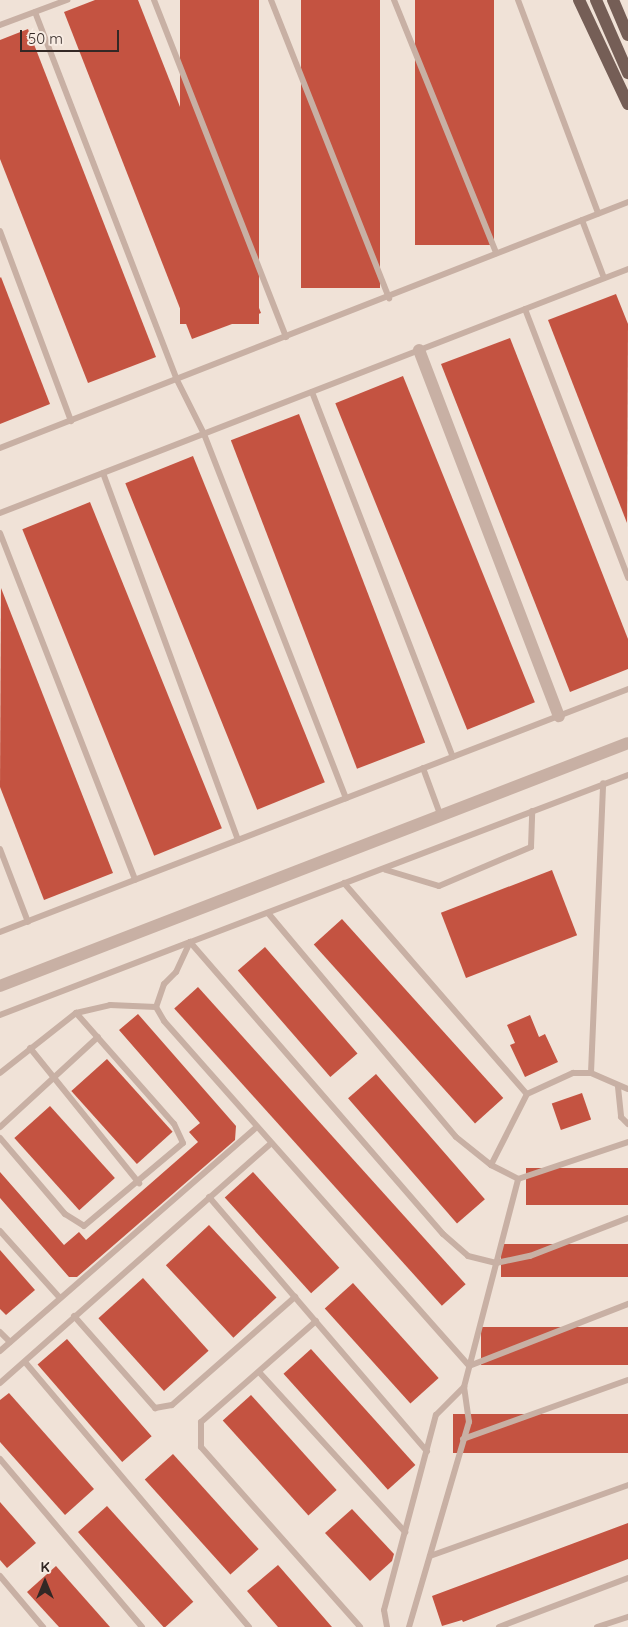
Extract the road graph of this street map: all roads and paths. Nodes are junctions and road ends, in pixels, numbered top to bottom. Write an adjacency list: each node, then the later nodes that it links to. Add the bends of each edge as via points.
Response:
1 (67, 0): 9 (lane)
2 (154, 0): 23 (lane)
3 (271, 0): 21 (lane)
4 (394, 0): 18 (lane)
5 (518, 0): 15 (lane)
6 (579, 0): 13 (main road)
7 (596, 0): 12 (main road)
8 (613, 0): 11 (main road)
9 (35, 12): 10 (lane); 25 (lane)
10 (0, 25)
11 (628, 35)
12 (628, 73)
13 (628, 104)
14 (628, 202): 15 (lane)
15 (598, 213): 16 (lane)
16 (582, 220): 18 (lane); 20 (lane)
17 (0, 230): 27 (lane)
18 (496, 253): 21 (lane)
19 (628, 269): 20 (lane)
20 (604, 278): 22 (lane)
21 (389, 298): 23 (lane)
22 (525, 309): 24 (lane); 33 (lane)
23 (286, 337): 25 (lane)
24 (419, 350): 26 (lane); 35 (street)
25 (177, 380): 27 (lane); 28 (lane)
26 (312, 392): 28 (lane); 37 (lane)
27 (71, 421): 29 (lane)
28 (204, 434): 30 (lane); 41 (lane)
29 (0, 448)
30 (103, 473): 31 (lane); 44 (lane)
31 (0, 513)
32 (0, 533): 47 (lane)
33 (628, 578)
34 (628, 689): 35 (lane)
35 (559, 716): 37 (lane)
36 (628, 743): 43 (street)
37 (453, 757): 38 (lane)
38 (423, 768): 41 (lane); 43 (lane)
39 (628, 775): 40 (lane)
40 (604, 783): 42 (lane); 60 (lane)
41 (346, 798): 44 (lane)
42 (532, 811): 46 (lane); 46 (lane, via 531,847 439,886)
43 (440, 814): 53 (street)
44 (238, 840): 47 (lane)
45 (0, 849): 50 (lane)
46 (386, 870): 48 (lane)
47 (135, 880): 50 (lane)
48 (344, 883): 49 (lane); 64 (lane)
49 (268, 913): 52 (lane); 71 (lane, via 456,1137)
50 (28, 922): 51 (lane)
51 (0, 932)
52 (190, 942): 54 (lane, via 176,972 164,984); 56 (lane); 77 (lane, via 443,1234 468,1256)
53 (0, 986)
54 (156, 1007): 55 (lane, via 110,1005); 67 (lane, via 164,1021)
55 (76, 1013): 57 (lane); 58 (lane)
56 (0, 1015)
57 (98, 1037): 61 (lane); 73 (lane, via 174,1124 183,1143)
58 (30, 1048): 59 (lane); 61 (lane)
59 (0, 1073)
60 (591, 1073): 62 (lane); 64 (lane, via 573,1073)
61 (54, 1078): 66 (lane); 73 (lane)
62 (618, 1087): 63 (lane); 65 (lane, via 621,1117)
63 (628, 1089)
64 (527, 1094): 71 (lane)
65 (628, 1124)
66 (0, 1127)
67 (257, 1127): 70 (lane); 79 (lane)
68 (0, 1138): 73 (lane, via 65,1214 84,1226)
69 (628, 1142): 72 (lane)
70 (271, 1143): 74 (lane); 87 (lane)
71 (491, 1165): 72 (lane)
72 (518, 1179): 77 (lane)
73 (139, 1183)
74 (209, 1197): 78 (lane); 81 (lane)
75 (628, 1218): 77 (lane, via 530,1256)
76 (0, 1231): 79 (lane)
77 (496, 1263): 87 (lane)
78 (295, 1297): 81 (lane, via 172,1405 155,1408); 82 (lane)
79 (60, 1298): 84 (lane)
80 (628, 1304): 87 (lane)
81 (74, 1316): 86 (lane)
82 (316, 1322): 88 (lane); 93 (lane)
83 (0, 1332): 84 (lane)
84 (10, 1342): 85 (lane)
85 (0, 1351)
86 (26, 1362): 90 (lane); 103 (lane)
87 (469, 1366): 91 (lane)
88 (259, 1372): 96 (lane); 104 (lane, via 201,1422 201,1447)
89 (628, 1380): 92 (lane)
90 (0, 1383)
91 (464, 1387): 92 (lane, via 469,1422); 93 (lane, via 436,1415)
92 (463, 1440): 97 (lane)
93 (427, 1451): 96 (lane)
94 (0, 1459): 102 (lane)
95 (628, 1485): 97 (lane)
96 (405, 1532): 105 (lane, via 384,1610)
97 (430, 1556): 106 (lane)
98 (0, 1576): 101 (lane)
99 (628, 1578): 107 (lane)
100 (628, 1616): 108 (lane)
101 (43, 1627)
102 (142, 1627)
103 (249, 1627)
104 (360, 1627)
105 (387, 1627)
106 (409, 1627)
107 (499, 1627)
108 (597, 1627)

